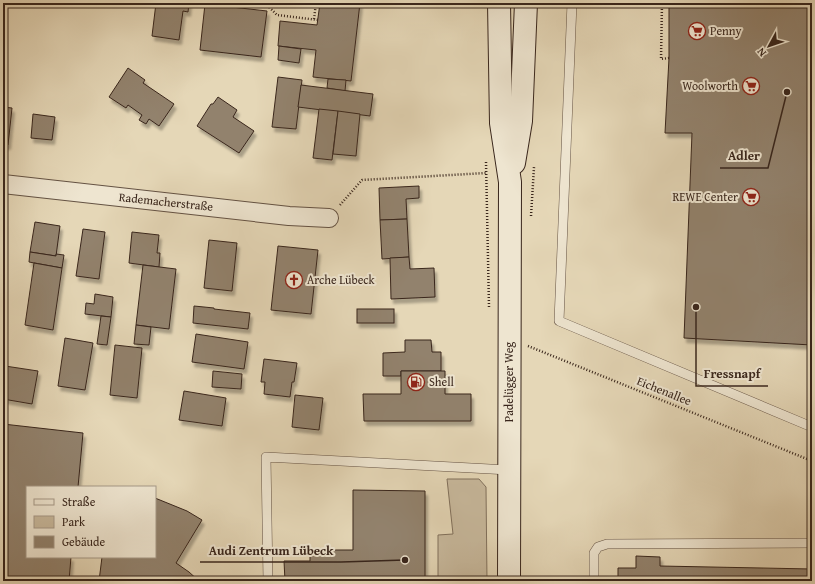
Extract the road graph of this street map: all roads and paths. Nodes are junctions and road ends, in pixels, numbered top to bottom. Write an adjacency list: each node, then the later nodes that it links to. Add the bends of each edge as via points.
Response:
1 (195, 3): 8 (path)
2 (266, 3): 3 (path, via 277,15 316,19)
3 (316, 3)
4 (499, 3): 13 (main road, Padelügger Weg, via 501,123)
5 (526, 3): 13 (main road, Padelügger Weg, via 521,121)
6 (572, 3): 19 (lane, via 560,321)
7 (662, 3): 9 (path, via 660,59)
8 (189, 5)
9 (669, 58)
10 (486, 158): 12 (path)
11 (534, 161): 15 (path)
12 (486, 173): 16 (path, via 362,180); 17 (path)
13 (510, 182): 18 (main road, Padelügger Weg)
14 (3, 184): 16 (street, Rademacherstraße, via 289,216)
15 (531, 217)
16 (329, 218)
17 (489, 309)
18 (509, 339): 20 (path, Eichenallee); 21 (main road, Padelügger Weg)
19 (812, 427)
20 (812, 461)
21 (509, 470): 23 (lane, via 266,457); 24 (main road, Padelügger Weg)
22 (812, 543): 25 (lane, via 607,544 598,546 594,553)
23 (268, 581)
24 (509, 581)
25 (594, 581)

